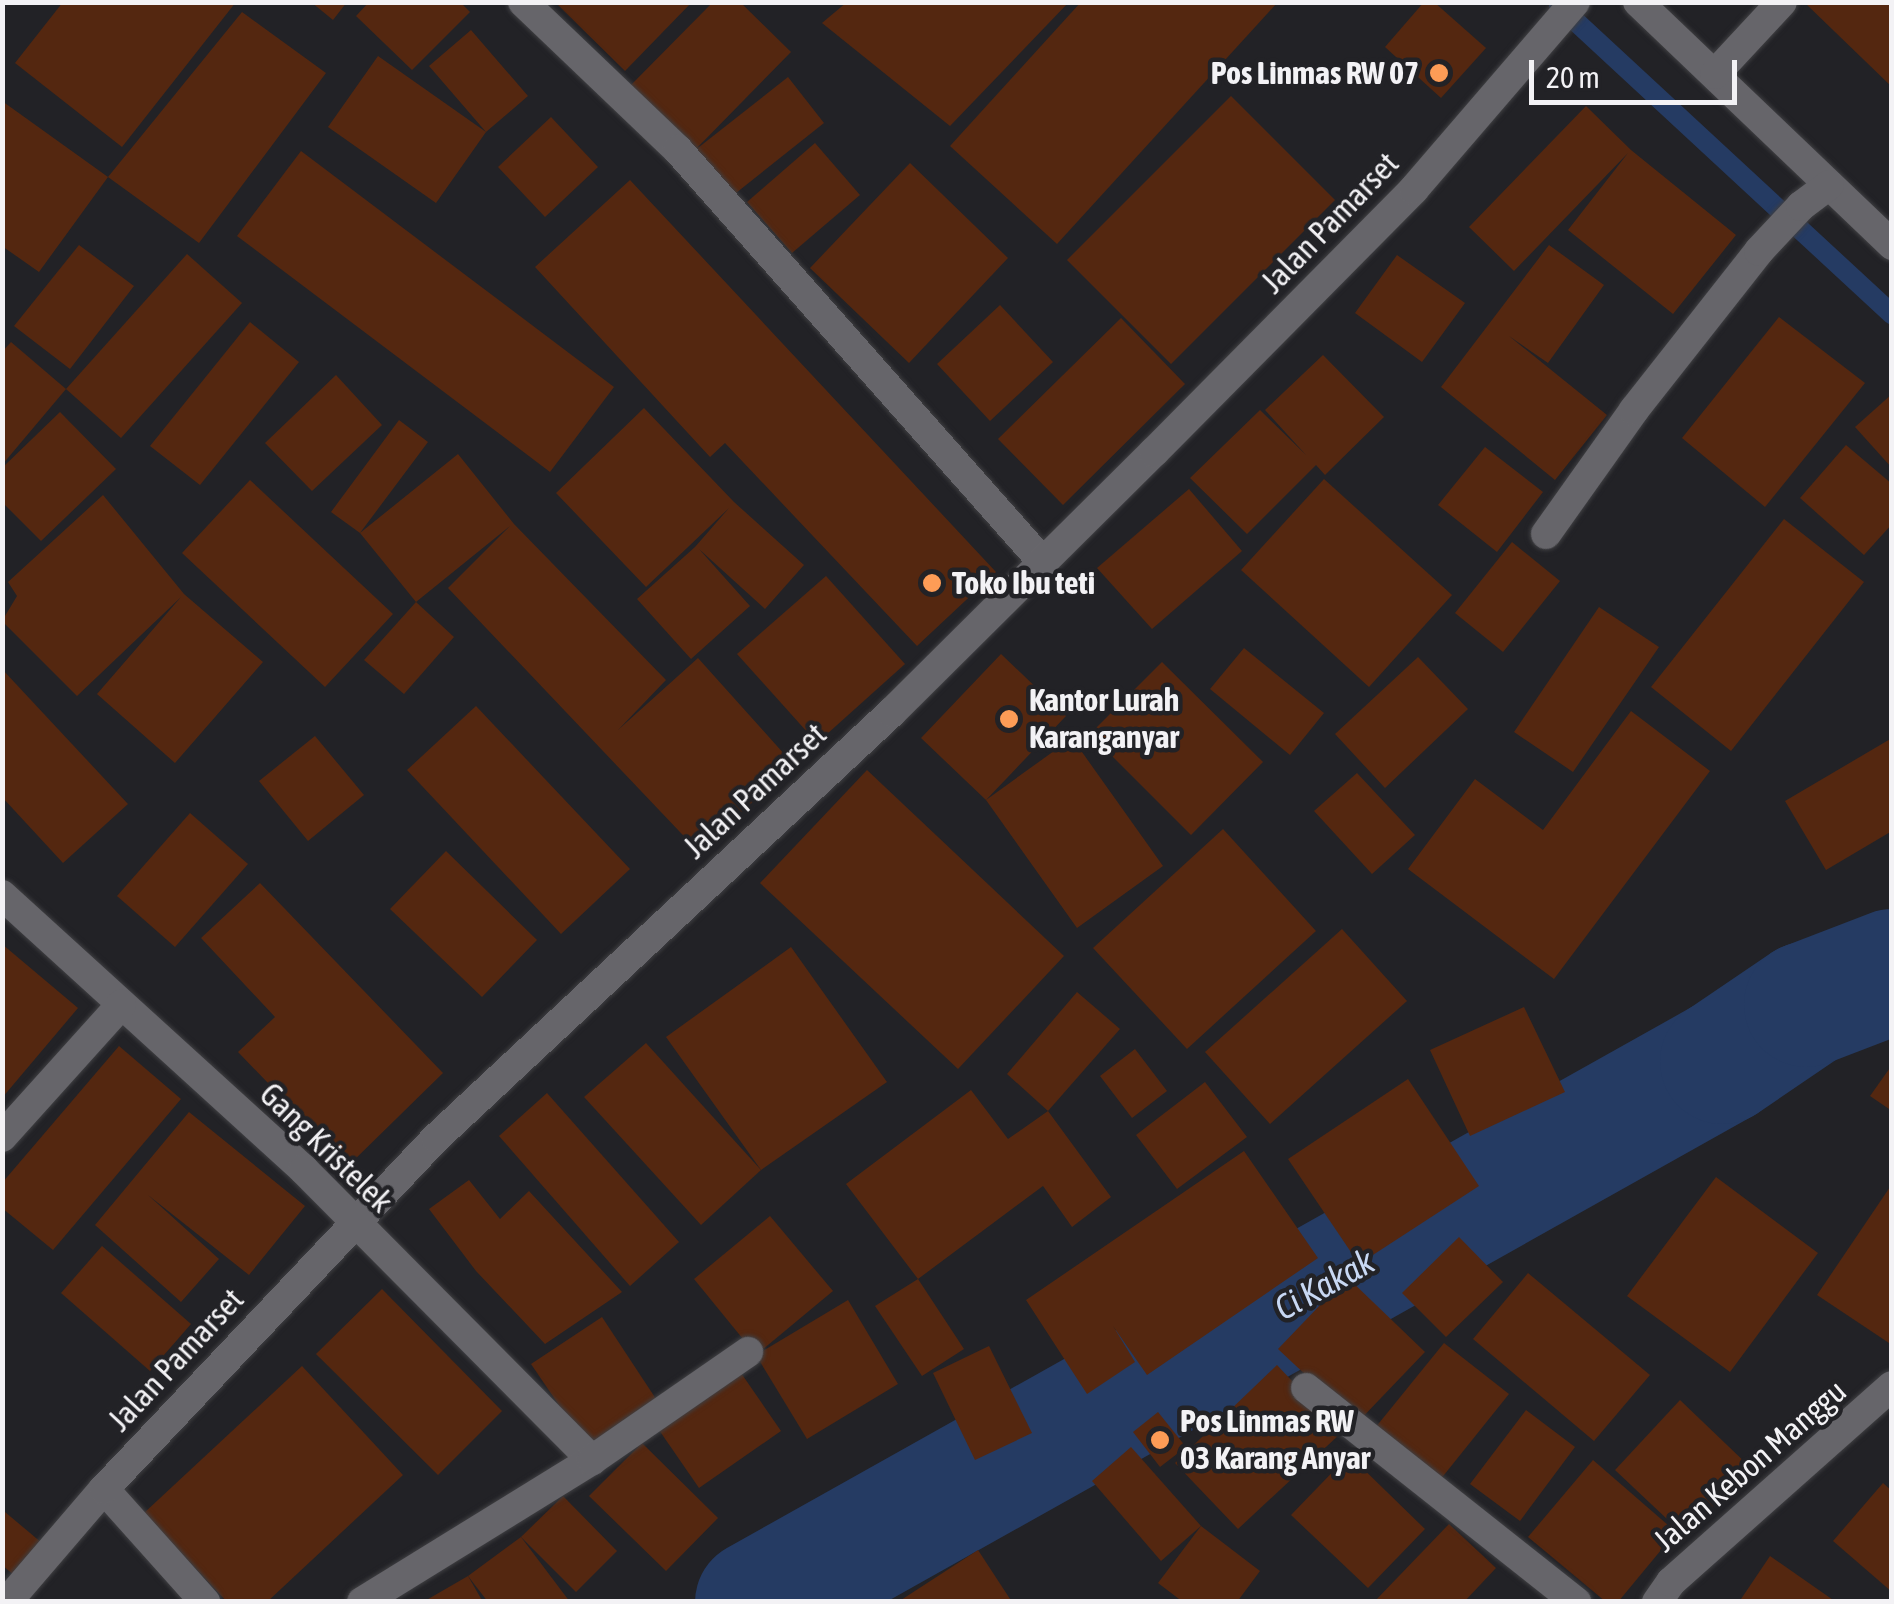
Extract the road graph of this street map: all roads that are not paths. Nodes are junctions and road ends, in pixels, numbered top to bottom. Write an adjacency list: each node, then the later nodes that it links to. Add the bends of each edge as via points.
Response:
1 (523, 2): 9 (street, via 678,150)
2 (1575, 2): 9 (street, Jalan Pamarset, via 1414,189)
3 (1638, 2): 5 (street)
4 (1782, 2): 5 (street)
5 (1716, 74): 6 (street)
6 (1829, 186): 7 (street); 8 (street, via 1800,206 1759,251)
7 (1892, 245)
8 (1546, 534)
9 (1041, 560): 13 (street, Jalan Pamarset, via 892,712 571,1008)
10 (2, 895): 11 (street, Gang Kristelek)
11 (121, 1005): 12 (street); 13 (street, Gang Kristelek, via 304,1170)
12 (2, 1137)
13 (353, 1223): 17 (street, Gang Kristelek); 18 (street, Jalan Pamarset)
14 (748, 1352): 17 (street)
15 (1306, 1388): 22 (street)
16 (1888, 1397): 23 (street, Jalan Kebon Manggu, via 1671,1582)
17 (592, 1460): 21 (street)
18 (104, 1489): 19 (street, Jalan Pamarset); 20 (street)
19 (7, 1602)
20 (205, 1602)
21 (362, 1602)
22 (1576, 1602)
23 (1657, 1602)

